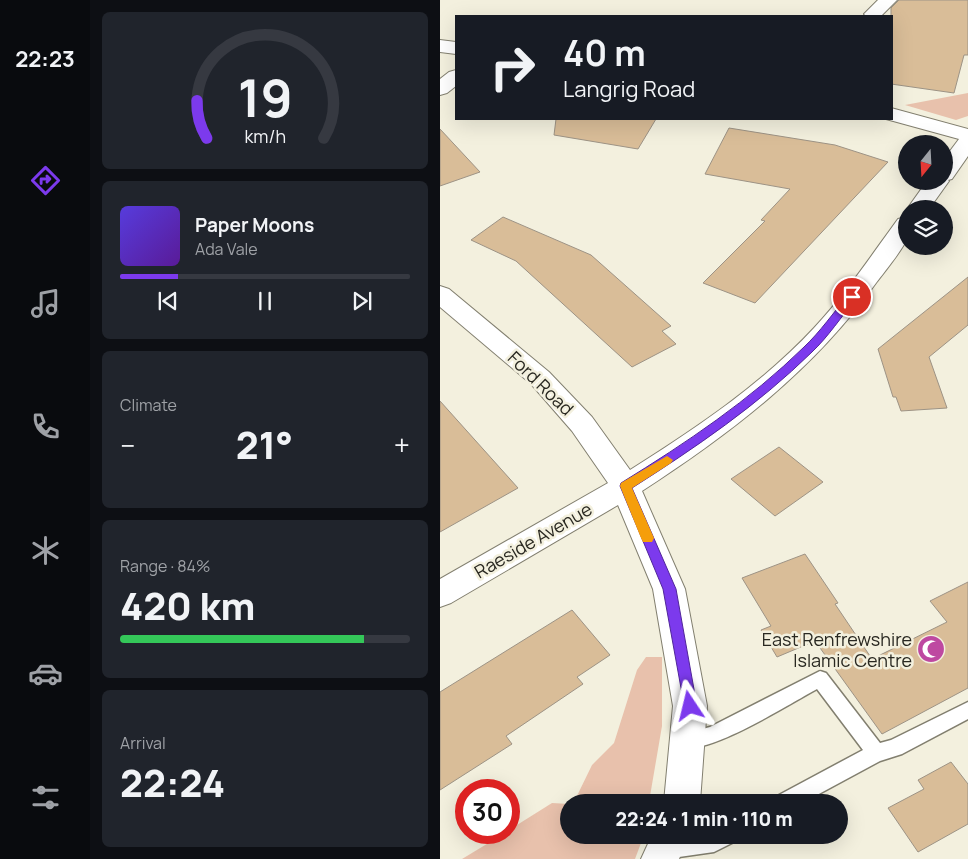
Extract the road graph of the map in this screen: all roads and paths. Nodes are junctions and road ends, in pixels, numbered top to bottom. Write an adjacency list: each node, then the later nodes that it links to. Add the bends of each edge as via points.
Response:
1 (888, 0): 2 (street)
2 (873, 14)
3 (440, 46): 4 (street)
4 (455, 48)
5 (455, 77): 6 (street)
6 (440, 89)
7 (893, 115): 8 (street)
8 (968, 136)
9 (968, 141): 10 (street)
10 (953, 162)
11 (898, 235): 13 (street, Raeside Avenue, via 810,348 768,386 679,452)
12 (440, 294): 13 (street, Ford Road, via 540,378 582,424)
13 (626, 486): 14 (street, Raeside Avenue); 16 (street, Ford Road, via 669,589 690,706)
14 (440, 594)
15 (968, 710): 17 (lane, via 895,748)
16 (687, 741): 17 (lane, via 713,735 820,679); 18 (street, Ford Road)
17 (876, 753): 19 (lane)
18 (683, 794)
19 (801, 794)
20 (698, 844): 21 (lane)
21 (665, 848)

